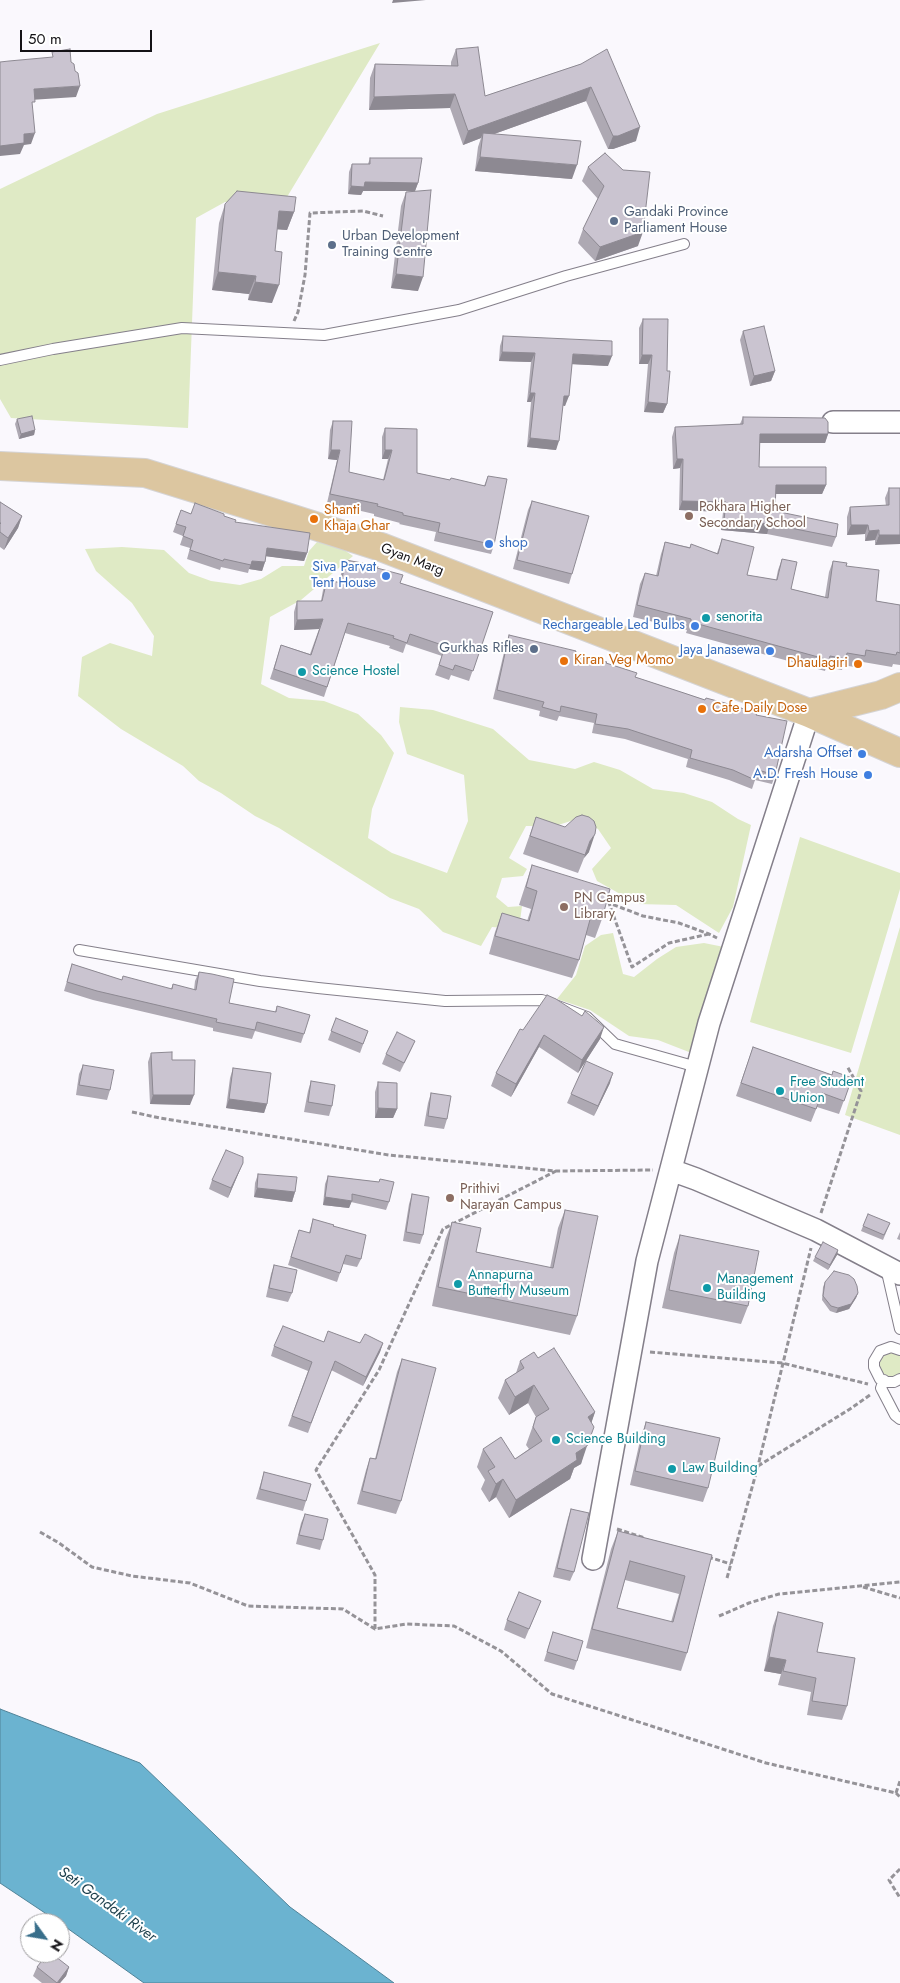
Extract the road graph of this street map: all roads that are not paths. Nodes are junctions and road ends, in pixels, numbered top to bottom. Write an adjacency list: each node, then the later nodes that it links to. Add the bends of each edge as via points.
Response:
1 (684, 244): 2 (lane, via 566,276 459,310 324,335 182,328)
2 (0, 360)
3 (833, 422): 4 (street)
4 (900, 422)
5 (0, 466): 7 (main road, Gyan Marg, via 145,473 381,547)
6 (900, 688): 7 (main road)
7 (809, 713): 8 (main road, Gyan Marg); 10 (street, via 709,1023)
8 (900, 753)
9 (79, 950): 10 (lane, via 318,988 445,1001 542,1000 587,1017 615,1044)
10 (698, 1067): 11 (street)
11 (671, 1170): 12 (street, via 816,1230); 18 (street, via 647,1261)
12 (893, 1270): 13 (lane)
13 (900, 1329)
14 (899, 1348): 16 (lane, via 885,1348 876,1356 874,1367)
15 (900, 1379): 16 (lane)
16 (882, 1384): 17 (lane, via 895,1415)
17 (900, 1419)
18 (593, 1559)

